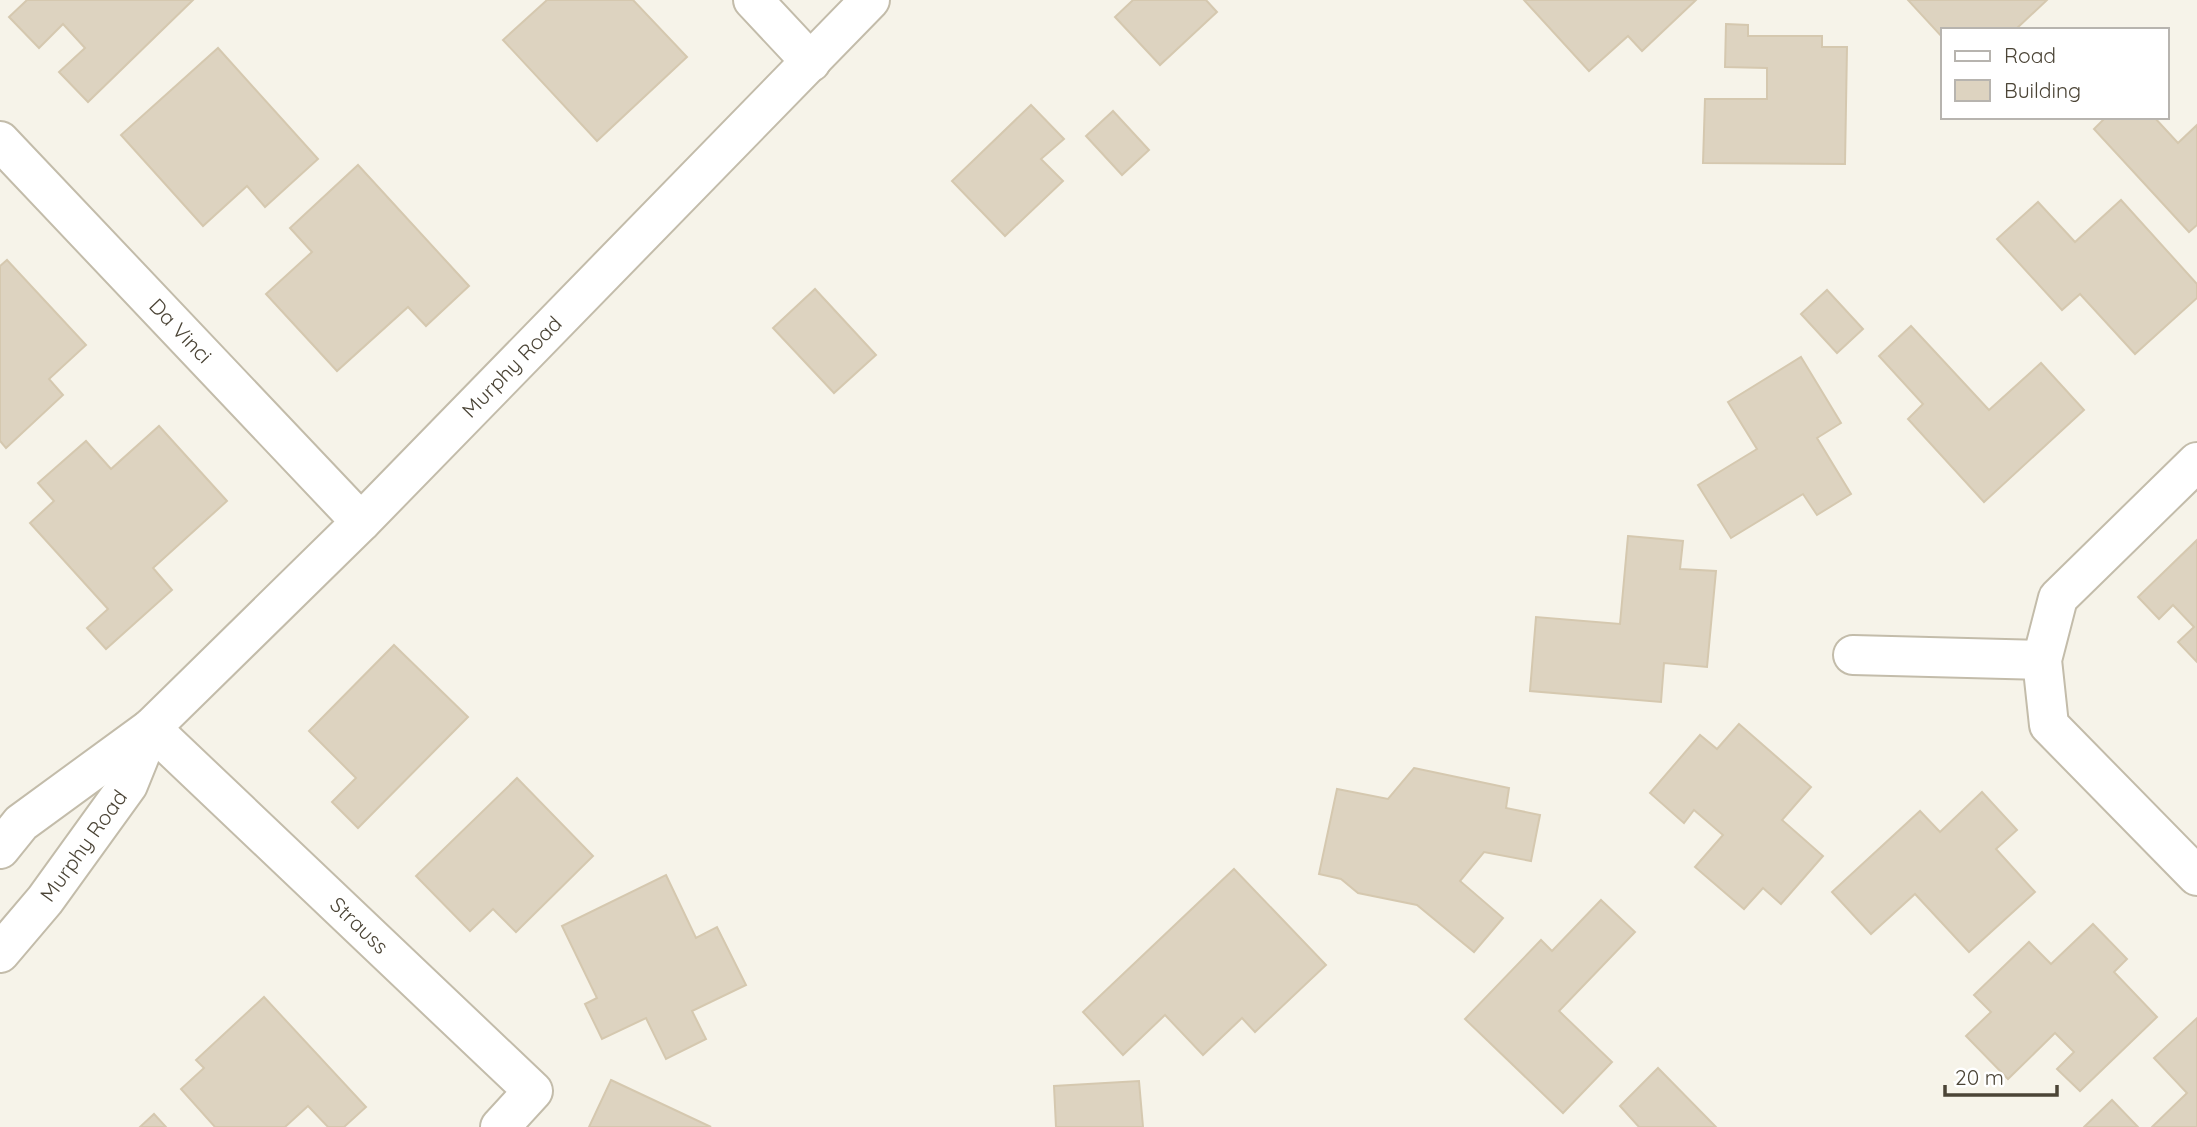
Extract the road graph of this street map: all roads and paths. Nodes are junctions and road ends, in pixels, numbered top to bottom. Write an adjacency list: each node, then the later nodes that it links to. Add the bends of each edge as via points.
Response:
1 (753, 0): 3 (street)
2 (870, 0): 3 (street, Murphy Road)
3 (811, 62): 6 (street, Murphy Road)
4 (0, 141): 6 (street, Da Vinci)
5 (2197, 463): 8 (street, via 2058,598)
6 (361, 522): 9 (street, Murphy Road)
7 (1853, 655): 8 (street)
8 (2042, 660): 11 (street, via 2049,725)
9 (151, 727): 10 (street, Murphy Road, via 21,823); 12 (street, Murphy Road, via 128,785 45,900); 13 (street, Strauss, via 533,1091)
10 (0, 849)
11 (2197, 876)
12 (0, 953)
13 (500, 1127)

